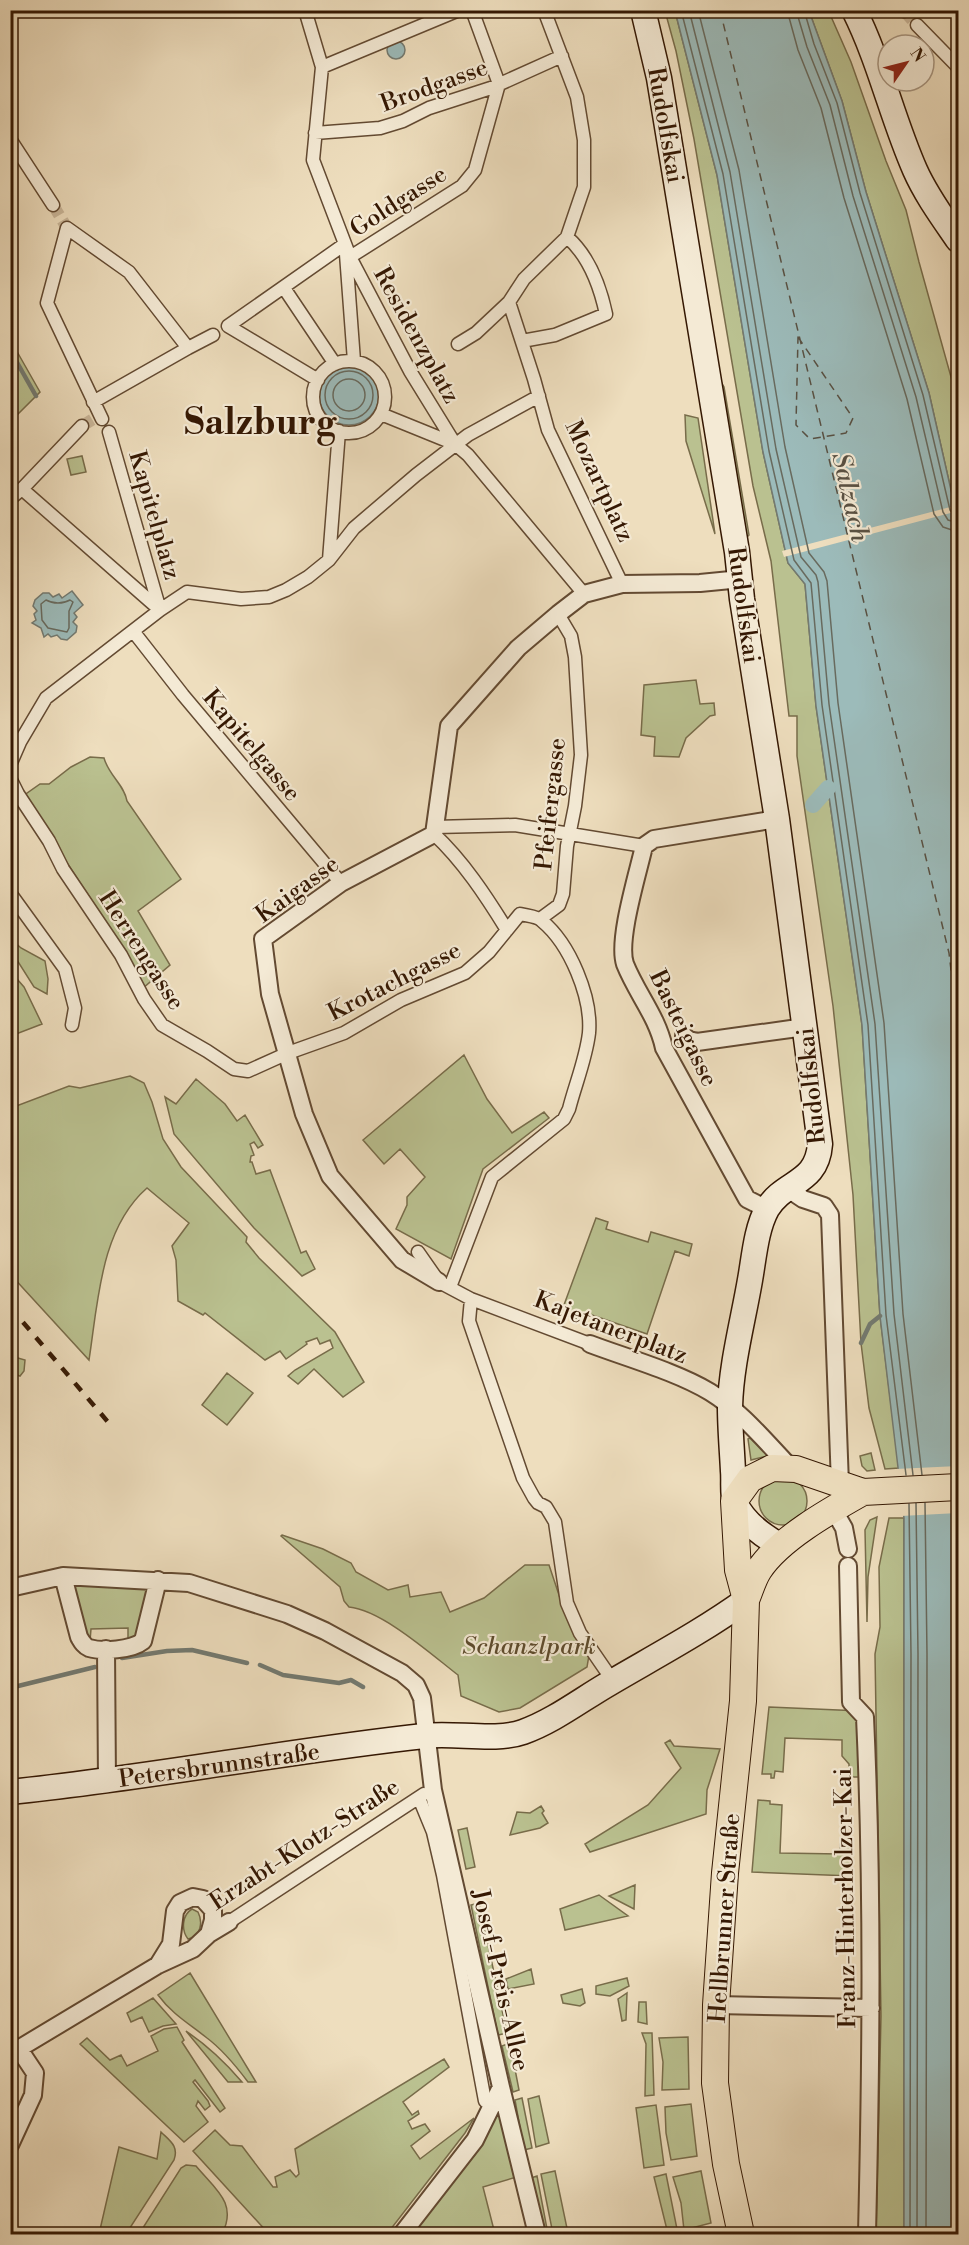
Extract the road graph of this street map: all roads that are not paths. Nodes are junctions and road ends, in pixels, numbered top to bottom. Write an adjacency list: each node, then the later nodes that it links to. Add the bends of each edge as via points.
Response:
1 (305, 10): 9 (street)
2 (459, 10): 9 (street)
3 (472, 10): 11 (street)
4 (544, 10): 8 (street)
5 (643, 10): 39 (main road, Rudolfskai, via 659,78)
6 (854, 10): 16 (main road, via 872,46 922,184)
7 (917, 25): 10 (street)
8 (562, 56): 11 (street, Brodgasse); 15 (street, via 577,97 584,140 584,187)
9 (322, 67): 12 (street)
10 (958, 67)
11 (499, 84): 12 (street, Brodgasse, via 381,128); 18 (street, Goldgasse, via 475,170 462,186)
12 (315, 133): 17 (street, Residenzplatz, via 313,160)
13 (10, 139): 14 (street)
14 (53, 205)
15 (567, 237): 20 (street, via 524,279); 22 (street, via 579,248 601,290 606,314 555,335)
16 (958, 240)
17 (345, 244): 18 (street, Residenzplatz); 19 (street); 25 (street, Residenzplatz)
18 (350, 257): 35 (street, Residenzplatz, via 410,371)
19 (284, 288): 26 (street); 27 (street, via 228,326)
20 (509, 302): 22 (street, Mozartplatz); 23 (street)
21 (213, 335): 24 (street)
22 (522, 341): 28 (street, Mozartplatz)
23 (458, 344)
24 (189, 348): 29 (street); 29 (street, via 129,272 67,228 47,303)
25 (354, 361): 26 (street); 30 (street, via 373,369 384,386 386,396)
26 (335, 364): 27 (street)
27 (318, 380): 34 (street, via 313,397 315,408 328,426)
28 (539, 396): 35 (street); 40 (street, Mozartplatz, via 548,430)
29 (93, 402): 31 (street)
30 (381, 414): 34 (street, via 361,431); 35 (street, Residenzplatz)
31 (99, 418)
32 (82, 426): 36 (street)
33 (109, 432): 42 (street, Kapitelplatz)
34 (339, 432): 38 (street)
35 (455, 444): 38 (street, via 354,528); 41 (street, Residenzplatz)
36 (22, 489): 37 (street); 42 (street, Kapitelplatz)
37 (10, 499)
38 (329, 560): 42 (street, Kapitelplatz, via 308,577 269,597 241,600 187,592)
39 (741, 579): 40 (street); 47 (main road, Rudolfskai)
40 (622, 584): 41 (street)
41 (584, 594): 43 (street)
42 (160, 610): 44 (street, Kapitelplatz)
43 (562, 611): 48 (street, via 518,648 449,726); 49 (street, Pfeifergasse, via 575,657 581,755)
44 (133, 631): 45 (street, Kapitelplatz, via 46,698); 51 (street, Kapitelgasse)
45 (10, 765)
46 (10, 778): 58 (street, Herrengasse, via 162,1025 234,1069 248,1071)
47 (777, 819): 50 (street, via 654,839); 56 (main road, Rudolfskai)
48 (435, 831): 49 (street, via 515,825); 51 (street, Kaigasse); 54 (street)
49 (570, 833): 50 (street); 53 (street, Pfeifergasse, via 563,894 559,905)
50 (644, 846): 60 (street, Basteigasse, via 622,944 625,963 660,1028 664,1048 747,1199)
51 (341, 884): 58 (street, Kaigasse, via 263,939 270,994)
52 (10, 893): 55 (street, via 65,969 75,1008)
53 (540, 919): 54 (street, Krotachgasse, via 520,914); 62 (street, via 573,961 588,1008 589,1034 564,1119 492,1178)
54 (507, 930): 58 (street, Krotachgasse, via 465,973 401,1000 344,1033)
55 (72, 1025)
56 (805, 1027): 57 (street, via 697,1042); 59 (main road, Rudolfskai, via 818,1160 809,1173)
57 (684, 1036)
58 (288, 1053): 62 (street, Kaigasse, via 303,1114 330,1176 402,1260)
59 (788, 1189): 60 (main road, Rudolfskai); 68 (street, via 824,1206 830,1215)
60 (767, 1209): 65 (main road, via 754,1260)
61 (418, 1252): 62 (street, Kajetanerplatz)
62 (444, 1285): 63 (street, Kajetanerplatz)
63 (471, 1299): 64 (street, Kajetanerplatz); 79 (street, via 469,1321 523,1478 555,1522 567,1603 580,1633)
64 (590, 1344): 65 (street, Kajetanerplatz, via 688,1382)
65 (730, 1407): 66 (street, Kajetanerplatz); 69 (main road)
66 (791, 1468): 68 (main road); 69 (main road, via 772,1468 750,1479)
67 (958, 1487): 68 (main road)
68 (860, 1489): 70 (main road)
69 (735, 1502): 71 (main road, via 762,1535); 77 (main road, via 738,1570)
70 (834, 1509): 71 (main road); 72 (street, via 844,1528)
71 (781, 1546): 77 (main road, via 759,1570)
72 (848, 1549)
73 (848, 1566): 88 (street, Franz-Hinterholzer-Kai, via 851,1702 865,1717 869,1790)
74 (63, 1576): 75 (street, Josef-Preis-Allee); 76 (street, Josef-Preis-Allee); 78 (street, via 78,1638 88,1648)
75 (158, 1580): 78 (street, via 143,1641 135,1646); 80 (street, Josef-Preis-Allee, via 189,1583 287,1614 402,1673 420,1690)
76 (10, 1588)
77 (746, 1600): 79 (main road, Petersbrunnstraße); 87 (main road, Hellbrunner Straße, via 743,1701)
78 (106, 1649): 81 (street)
79 (613, 1681): 80 (main road, Petersbrunnstraße, via 521,1733)
80 (427, 1735): 81 (main road, Petersbrunnstraße); 90 (street, Josef-Preis-Allee, via 433,1790)
81 (107, 1781): 82 (main road, Petersbrunnstraße)
82 (10, 1792)
83 (422, 1796): 84 (street, Erzabt-Klotz-Straße); 91 (street, Josef-Preis-Allee, via 443,1875)
84 (229, 1922): 85 (street, Erzabt-Klotz-Straße)
85 (209, 1934): 86 (street, Erzabt-Klotz-Straße, via 193,1949); 86 (street, Erzabt-Klotz-Straße, via 213,1910 203,1899 186,1899 175,1911 171,1944)
86 (158, 1965): 89 (street, Erzabt-Klotz-Straße)
87 (716, 2005): 88 (street); 95 (main road, Hellbrunner Straße, via 715,2083)
88 (871, 2008): 96 (street, Franz-Hinterholzer-Kai)
89 (15, 2052): 92 (street, via 35,2073 33,2095)
90 (501, 2087): 93 (street, via 474,2140); 94 (street, Josef-Preis-Allee)
91 (485, 2101)
92 (10, 2145)
93 (402, 2235)
94 (537, 2235)
95 (741, 2235)
96 (867, 2235)

